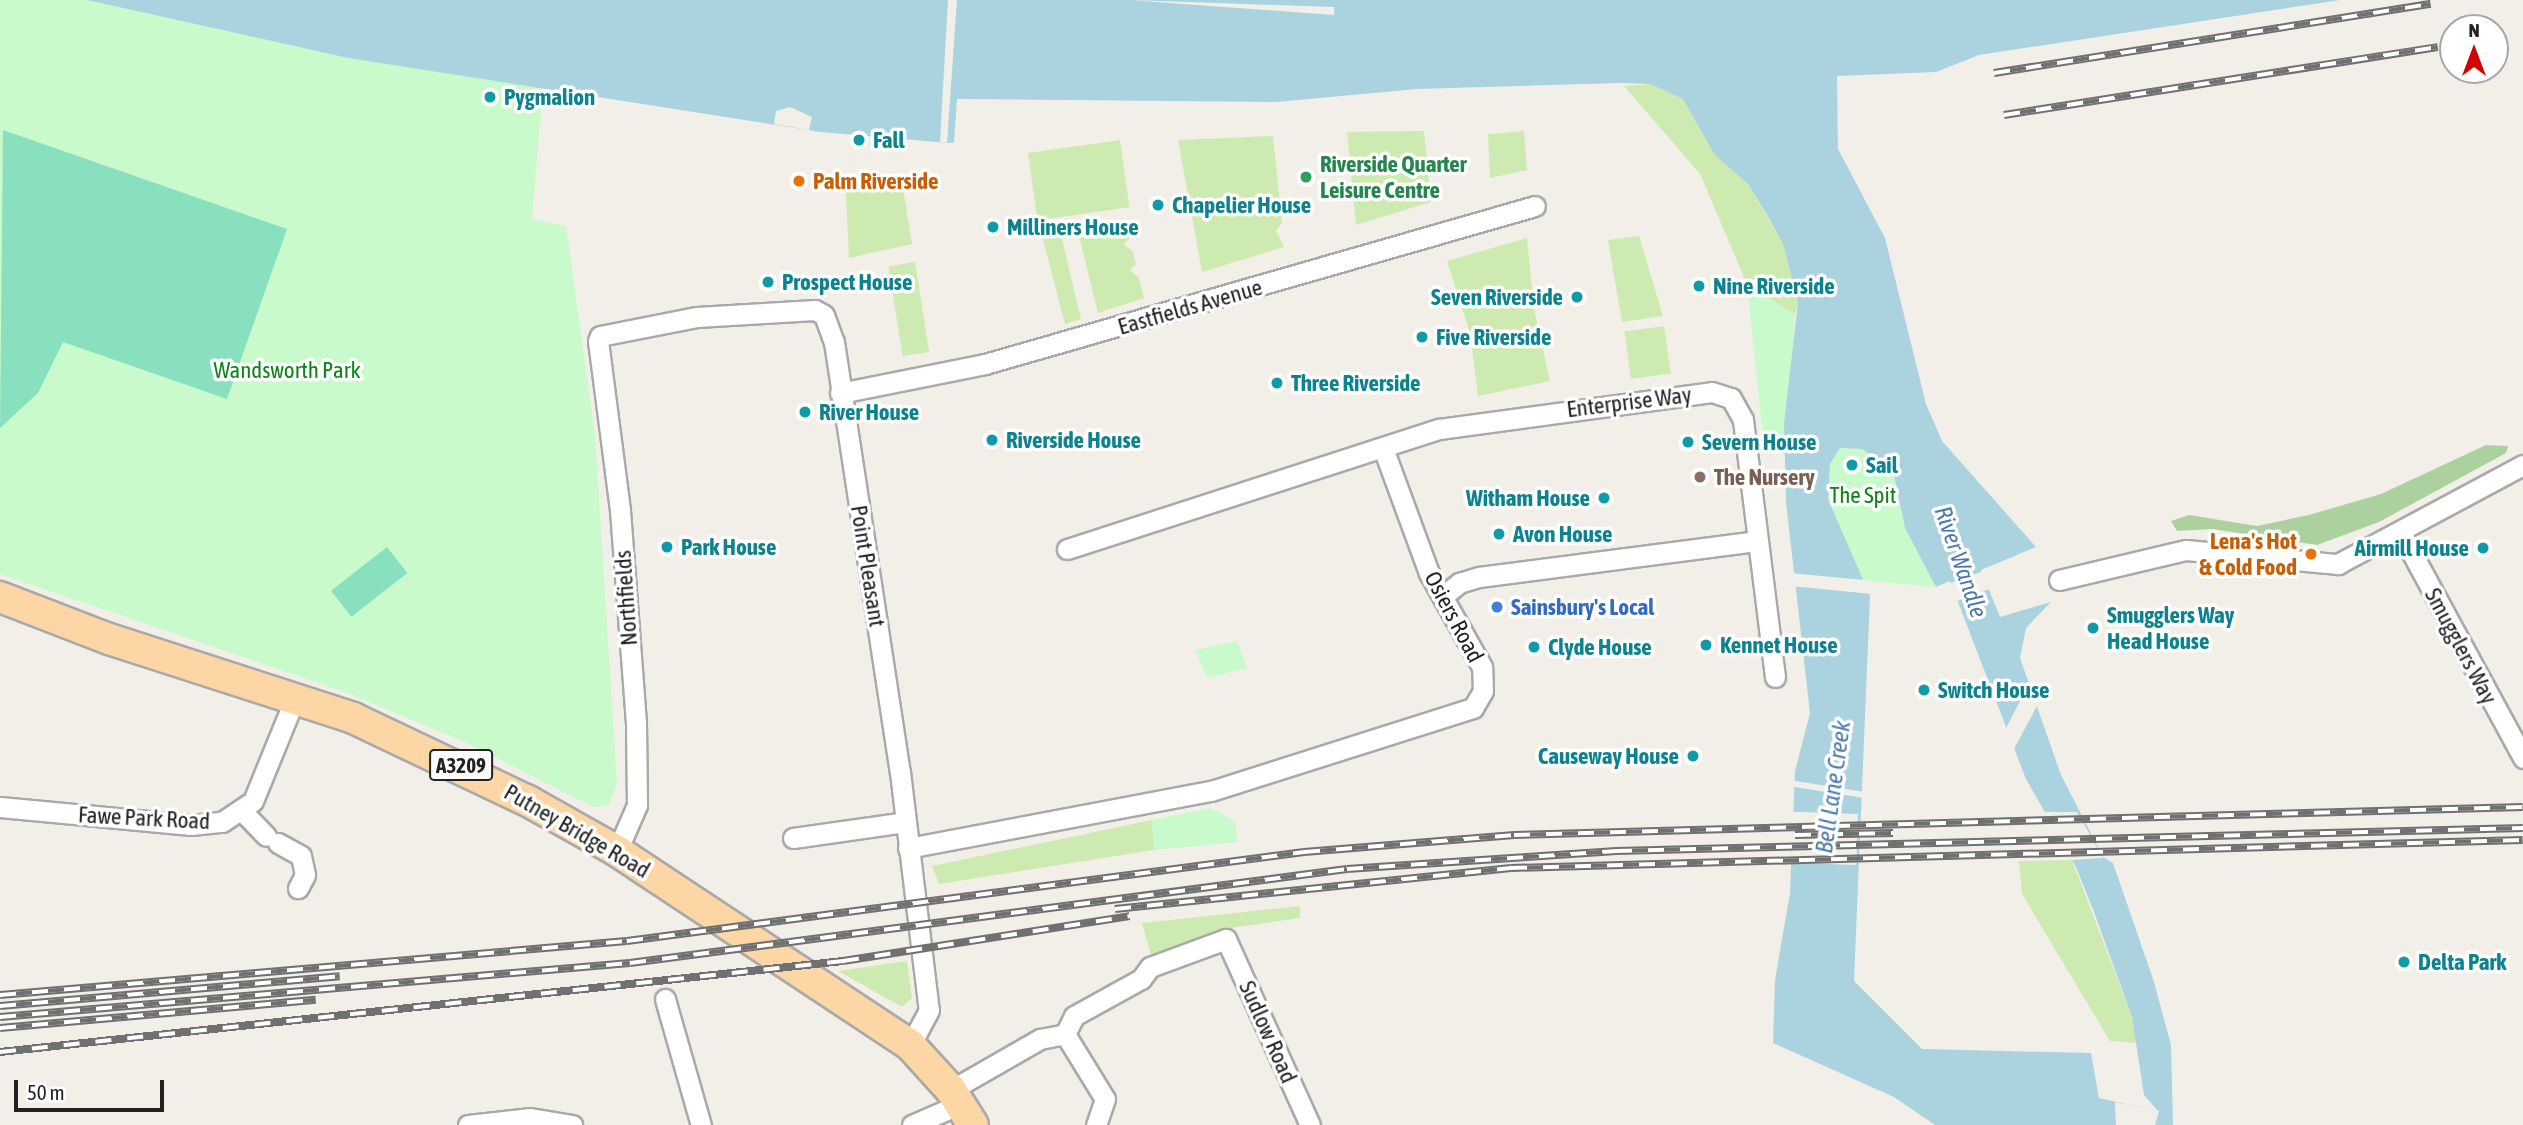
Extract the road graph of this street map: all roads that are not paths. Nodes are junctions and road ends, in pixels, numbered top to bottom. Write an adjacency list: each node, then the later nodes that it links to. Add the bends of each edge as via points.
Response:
1 (1535, 205): 3 (street, Eastfields Avenue, via 974,367)
2 (598, 341): 3 (street, Point Pleasant, via 600,336 696,317 815,310 824,315 834,342); 20 (street, Northfields, via 620,510 636,723 637,806)
3 (840, 393): 17 (street, Point Pleasant)
4 (1383, 448): 7 (street, Enterprise Way, via 1476,421 1712,392 1739,407); 8 (street); 10 (street, Osiers Road, via 1429,573)
5 (2523, 465): 6 (street)
6 (2401, 533): 9 (street, via 2338,564 2186,550 2144,564); 14 (street, Smugglers Way)
7 (1758, 541): 10 (street, via 1479,577 1459,583); 12 (street, Enterprise Way)
8 (1067, 550)
9 (2059, 580)
10 (1443, 596): 19 (street, Osiers Road, via 1482,667 1483,691 1473,708 1211,791)
11 (0, 597): 13 (main road, Putney Bridge Road / A3209, via 109,639)
12 (1775, 677)
13 (295, 698): 16 (street, Fawe Park Road, via 273,763); 20 (main road, Putney Bridge Road / A3209, via 457,763)
14 (2523, 758)
15 (0, 807): 16 (street, Fawe Park Road, via 191,825 222,822)
16 (243, 812): 21 (street, via 272,839 301,856 305,875)
17 (905, 822): 18 (street); 19 (street, Point Pleasant)
18 (793, 838)
19 (908, 848): 24 (street, Point Pleasant, via 929,1010)
20 (617, 851): 24 (main road, Putney Bridge Road / A3209)
21 (298, 888)
22 (665, 999): 29 (street)
23 (1065, 1034): 25 (street, via 1040,1039); 31 (street, via 1105,1098); 32 (street, Sudlow Road, via 1074,1016 1141,979 1150,967 1226,939)
24 (910, 1045): 25 (main road, Putney Bridge Road / A3209)
25 (961, 1106): 30 (street)
26 (502, 1123): 27 (street); 28 (street, via 547,1119)
27 (468, 1125)
28 (572, 1125)
29 (701, 1125)
30 (912, 1125)
31 (1096, 1125)
32 (1310, 1125)

